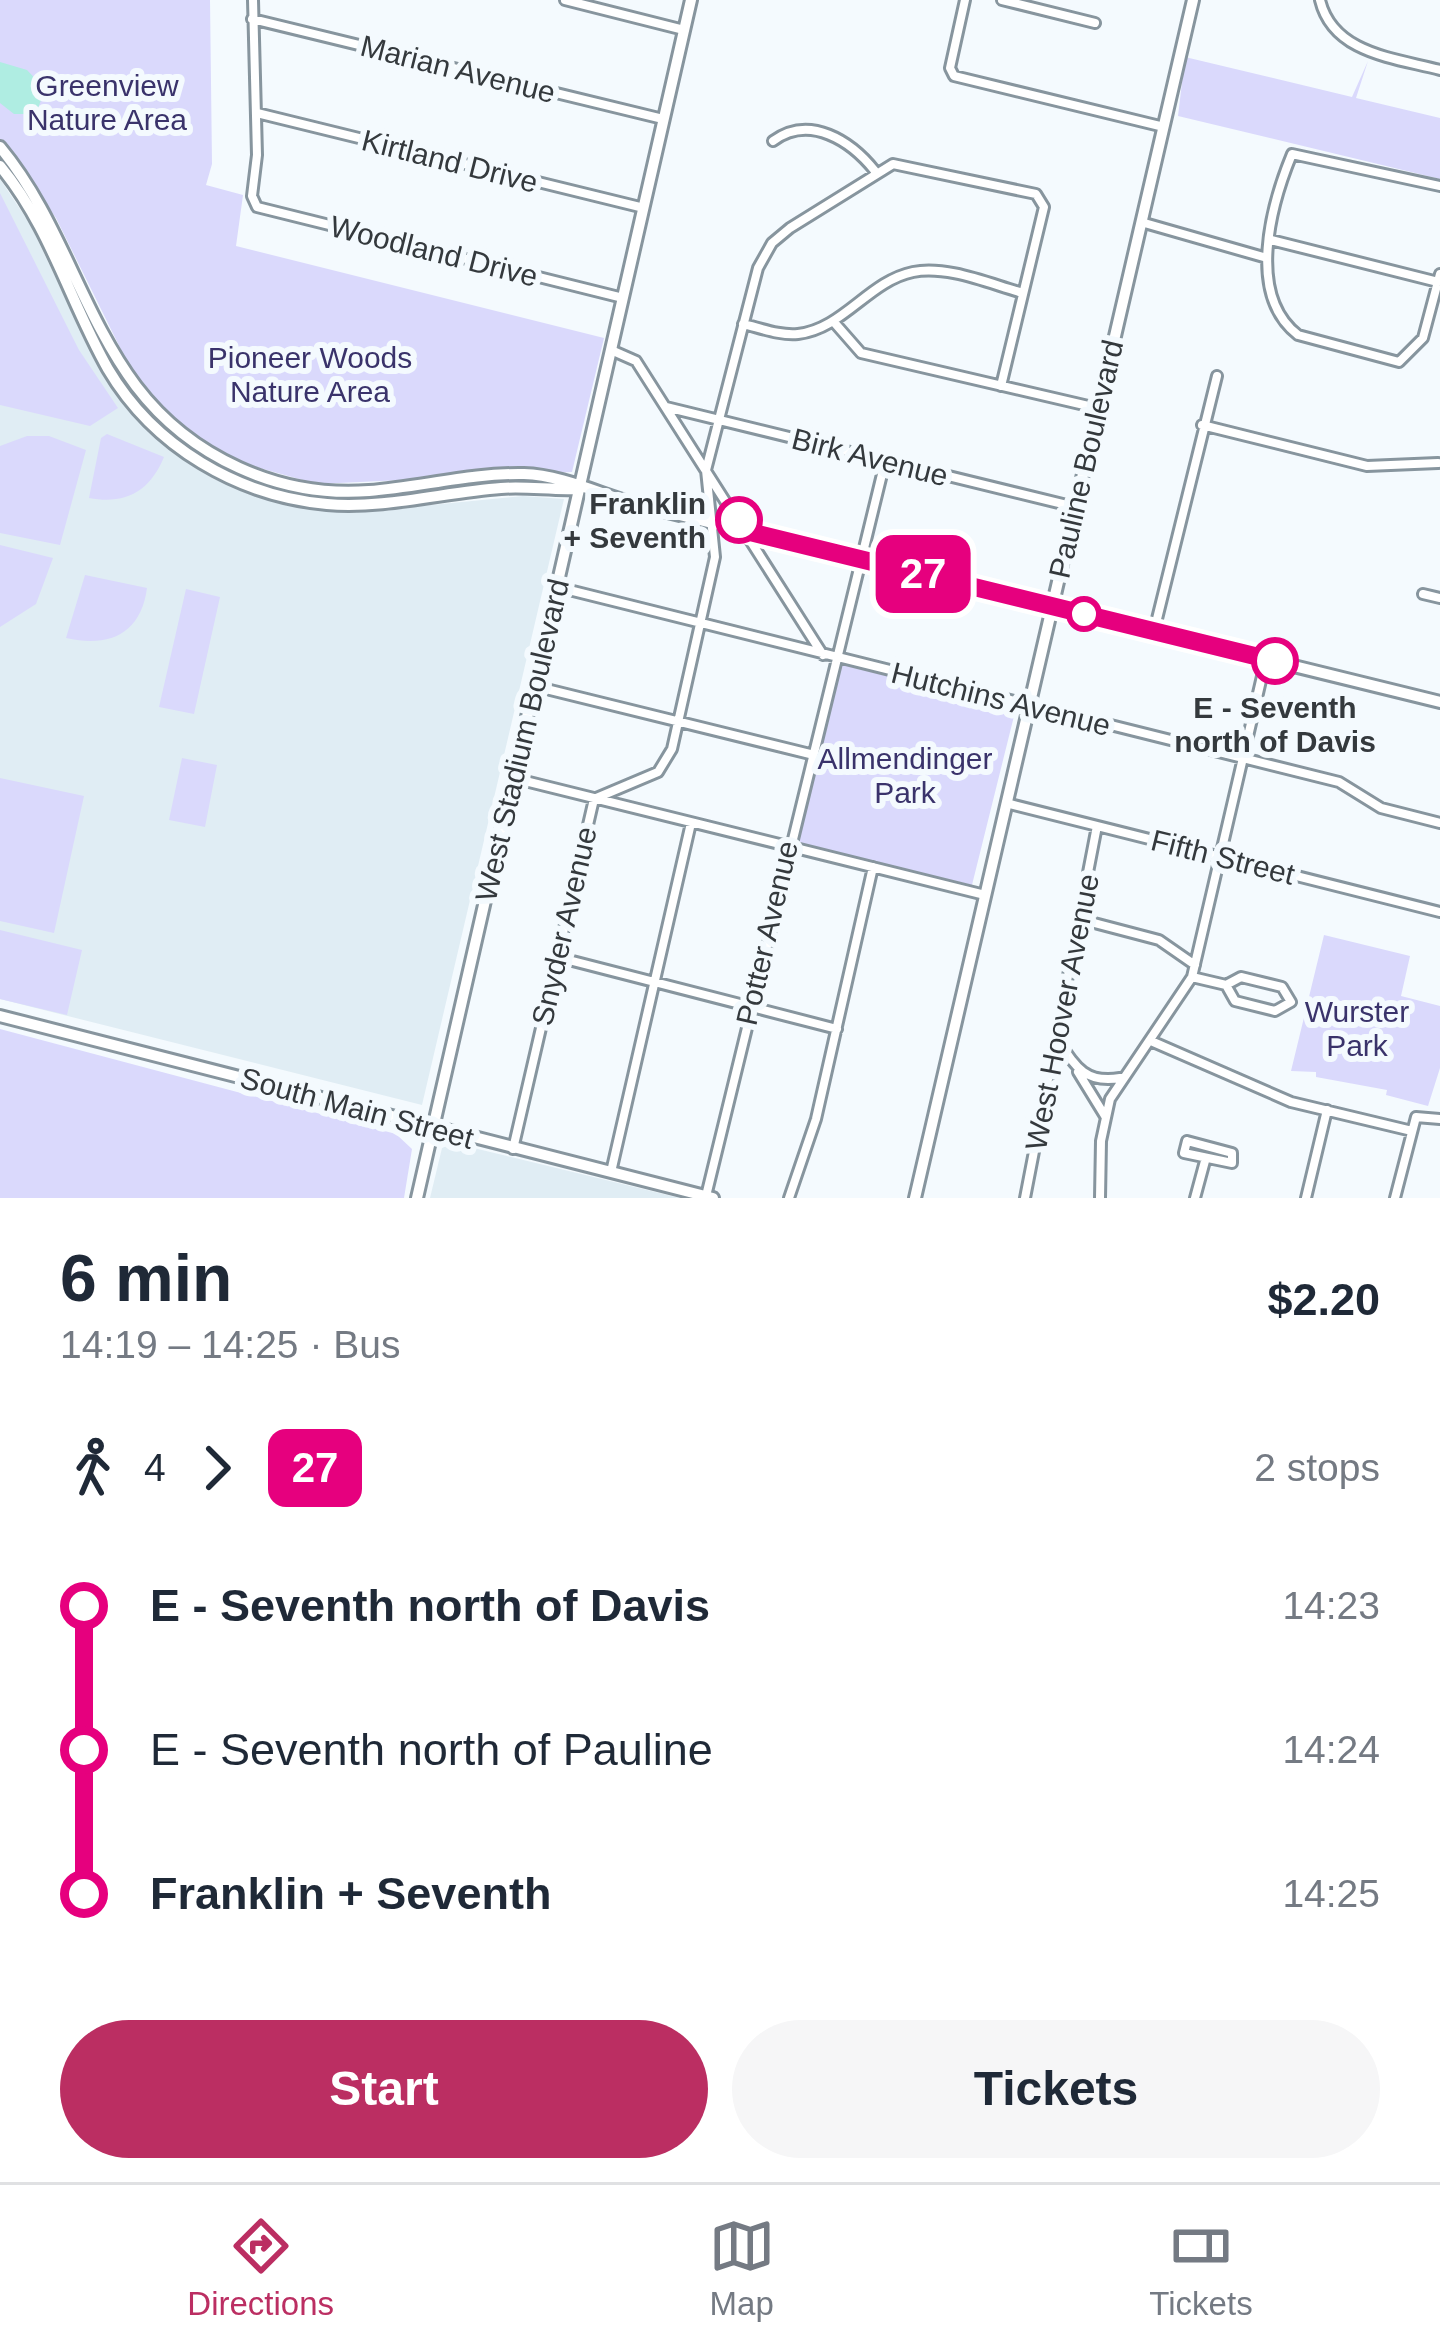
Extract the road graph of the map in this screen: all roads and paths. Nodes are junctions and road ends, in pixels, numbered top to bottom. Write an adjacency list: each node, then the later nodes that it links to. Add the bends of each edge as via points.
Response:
1 (253, 0): 8 (street)
2 (565, 0): 10 (street)
3 (691, 0): 10 (street, West Stadium Boulevard)
4 (965, 0): 14 (street, via 950,68 963,81)
5 (1002, 0): 9 (street)
6 (1193, 0): 14 (street, Pauline Boulevard)
7 (1320, 0): 11 (street, via 1331,26 1357,47)
8 (252, 19): 12 (street); 13 (street, Marian Avenue)
9 (1095, 22)
10 (684, 30): 13 (street, West Stadium Boulevard)
11 (1440, 70)
12 (257, 113): 20 (street, Kirtland Drive); 26 (street, Woodland Drive, via 252,196 264,210)
13 (663, 119): 20 (street, West Stadium Boulevard)
14 (1164, 127): 21 (street, Pauline Boulevard)
15 (773, 141): 18 (street, via 821,132 859,151)
16 (0, 147): 39 (street, via 46,211 136,385 219,459 281,483 345,492 526,474)
17 (0, 166): 39 (street, via 34,215 125,394 213,470 259,490 327,504)
18 (875, 171): 25 (street, via 906,163 1042,198); 28 (street, Snyder Avenue, via 772,243)
19 (1440, 186): 22 (street, via 1292,154)
20 (644, 208): 26 (street, West Stadium Boulevard)
21 (1141, 222): 23 (street); 33 (street, Pauline Boulevard)
22 (1271, 240): 23 (street); 24 (street)
23 (1267, 258): 24 (street, via 1273,299 1290,328 1307,340 1400,362 1423,338)
24 (1439, 278)
25 (1023, 293): 27 (street, via 916,271); 31 (street)
26 (623, 298): 29 (street, West Stadium Boulevard)
27 (833, 321): 28 (street, via 800,334); 31 (street, via 861,353)
28 (743, 324): 34 (street, Snyder Avenue)
29 (611, 350): 32 (street, via 637,361); 39 (street, West Stadium Boulevard)
30 (1217, 376): 35 (street)
31 (1001, 386): 33 (street)
32 (666, 407): 34 (street, Birk Avenue); 38 (street)
33 (1097, 408): 40 (street, Pauline Boulevard)
34 (720, 419): 36 (street, Birk Avenue); 38 (street, Snyder Avenue)
35 (1202, 425): 37 (street, via 1367,466); 49 (street)
36 (884, 461): 40 (street, Birk Avenue); 43 (street, Potter Avenue)
37 (1439, 462)
38 (706, 470): 41 (street, Snyder Avenue); 42 (street)
39 (579, 489): 41 (street); 44 (street, West Stadium Boulevard)
40 (1075, 507): 47 (street, Pauline Boulevard)
41 (713, 523): 42 (street); 48 (street, Snyder Avenue)
42 (746, 531): 43 (street); 50 (street)
43 (860, 558): 47 (street); 50 (street, Potter Avenue)
44 (556, 587): 48 (street, Hutchins Avenue); 52 (street, West Stadium Boulevard)
45 (1423, 594): 46 (street)
46 (1440, 598)
47 (1052, 606): 49 (street); 54 (street, Pauline Boulevard)
48 (702, 624): 50 (street, Hutchins Avenue); 55 (street, Snyder Avenue)
49 (1154, 631): 51 (street)
50 (830, 657): 54 (street, Hutchins Avenue); 56 (street, Potter Avenue)
51 (1266, 658): 53 (street); 57 (street)
52 (534, 686): 55 (street); 58 (street, West Stadium Boulevard)
53 (1440, 702)
54 (1029, 705): 57 (street, Hutchins Avenue); 60 (street, Pauline Boulevard)
55 (679, 722): 56 (street); 59 (street, Snyder Avenue, via 666,767)
56 (811, 754): 64 (street, Potter Avenue)
57 (1242, 758): 62 (street, Hutchins Avenue, via 1340,782 1381,808); 65 (street)
58 (513, 778): 59 (street); 85 (street, West Stadium Boulevard)
59 (594, 799): 61 (street); 70 (street, Snyder Avenue)
60 (1006, 803): 63 (street, Fifth Street); 67 (street, Pauline Boulevard)
61 (691, 822): 64 (street); 73 (street)
62 (1440, 823)
63 (1097, 826): 65 (street, Fifth Street); 69 (street, West Hoover Avenue)
64 (787, 846): 66 (street); 75 (street, Potter Avenue)
65 (1219, 856): 68 (street, Fifth Street); 71 (street)
66 (873, 867): 67 (street); 77 (street)
67 (985, 895): 94 (street, Pauline Boulevard)
68 (1440, 912)
69 (1079, 920): 71 (street, via 1159,940); 78 (street, West Hoover Avenue)
70 (556, 957): 73 (street); 87 (street, Snyder Avenue)
71 (1195, 964): 72 (street)
72 (1192, 977): 74 (street); 79 (street)
73 (654, 981): 75 (street); 89 (street)
74 (1226, 985): 74 (street, via 1229,998 1275,1011 1291,1002 1282,987 1241,977)
75 (750, 1006): 77 (street); 91 (street, Potter Avenue)
76 (0, 1016): 85 (street, South Main Street)
77 (837, 1029): 93 (street)
78 (1057, 1040): 80 (street); 95 (street, West Hoover Avenue)
79 (1151, 1041): 81 (street); 82 (street)
80 (1078, 1070): 81 (street, via 1100,1081); 83 (street)
81 (1121, 1078): 83 (street)
82 (1327, 1110): 86 (street); 98 (street)
83 (1106, 1116): 90 (street)
84 (1440, 1119): 86 (street, via 1419,1114)
85 (433, 1128): 87 (street, South Main Street); 92 (street, West Stadium Boulevard)
86 (1412, 1131): 99 (street)
87 (513, 1149): 89 (street, South Main Street)
88 (1205, 1161): 88 (street, via 1184,1153 1184,1144 1234,1157 1229,1166); 97 (street)
89 (611, 1172): 91 (street, South Main Street)
90 (1101, 1196): 96 (street)
91 (710, 1197)
92 (417, 1198)
93 (789, 1198)
94 (915, 1198)
95 (1024, 1198)
96 (1114, 1198)
97 (1196, 1198)
98 (1306, 1198)
99 (1395, 1198)

